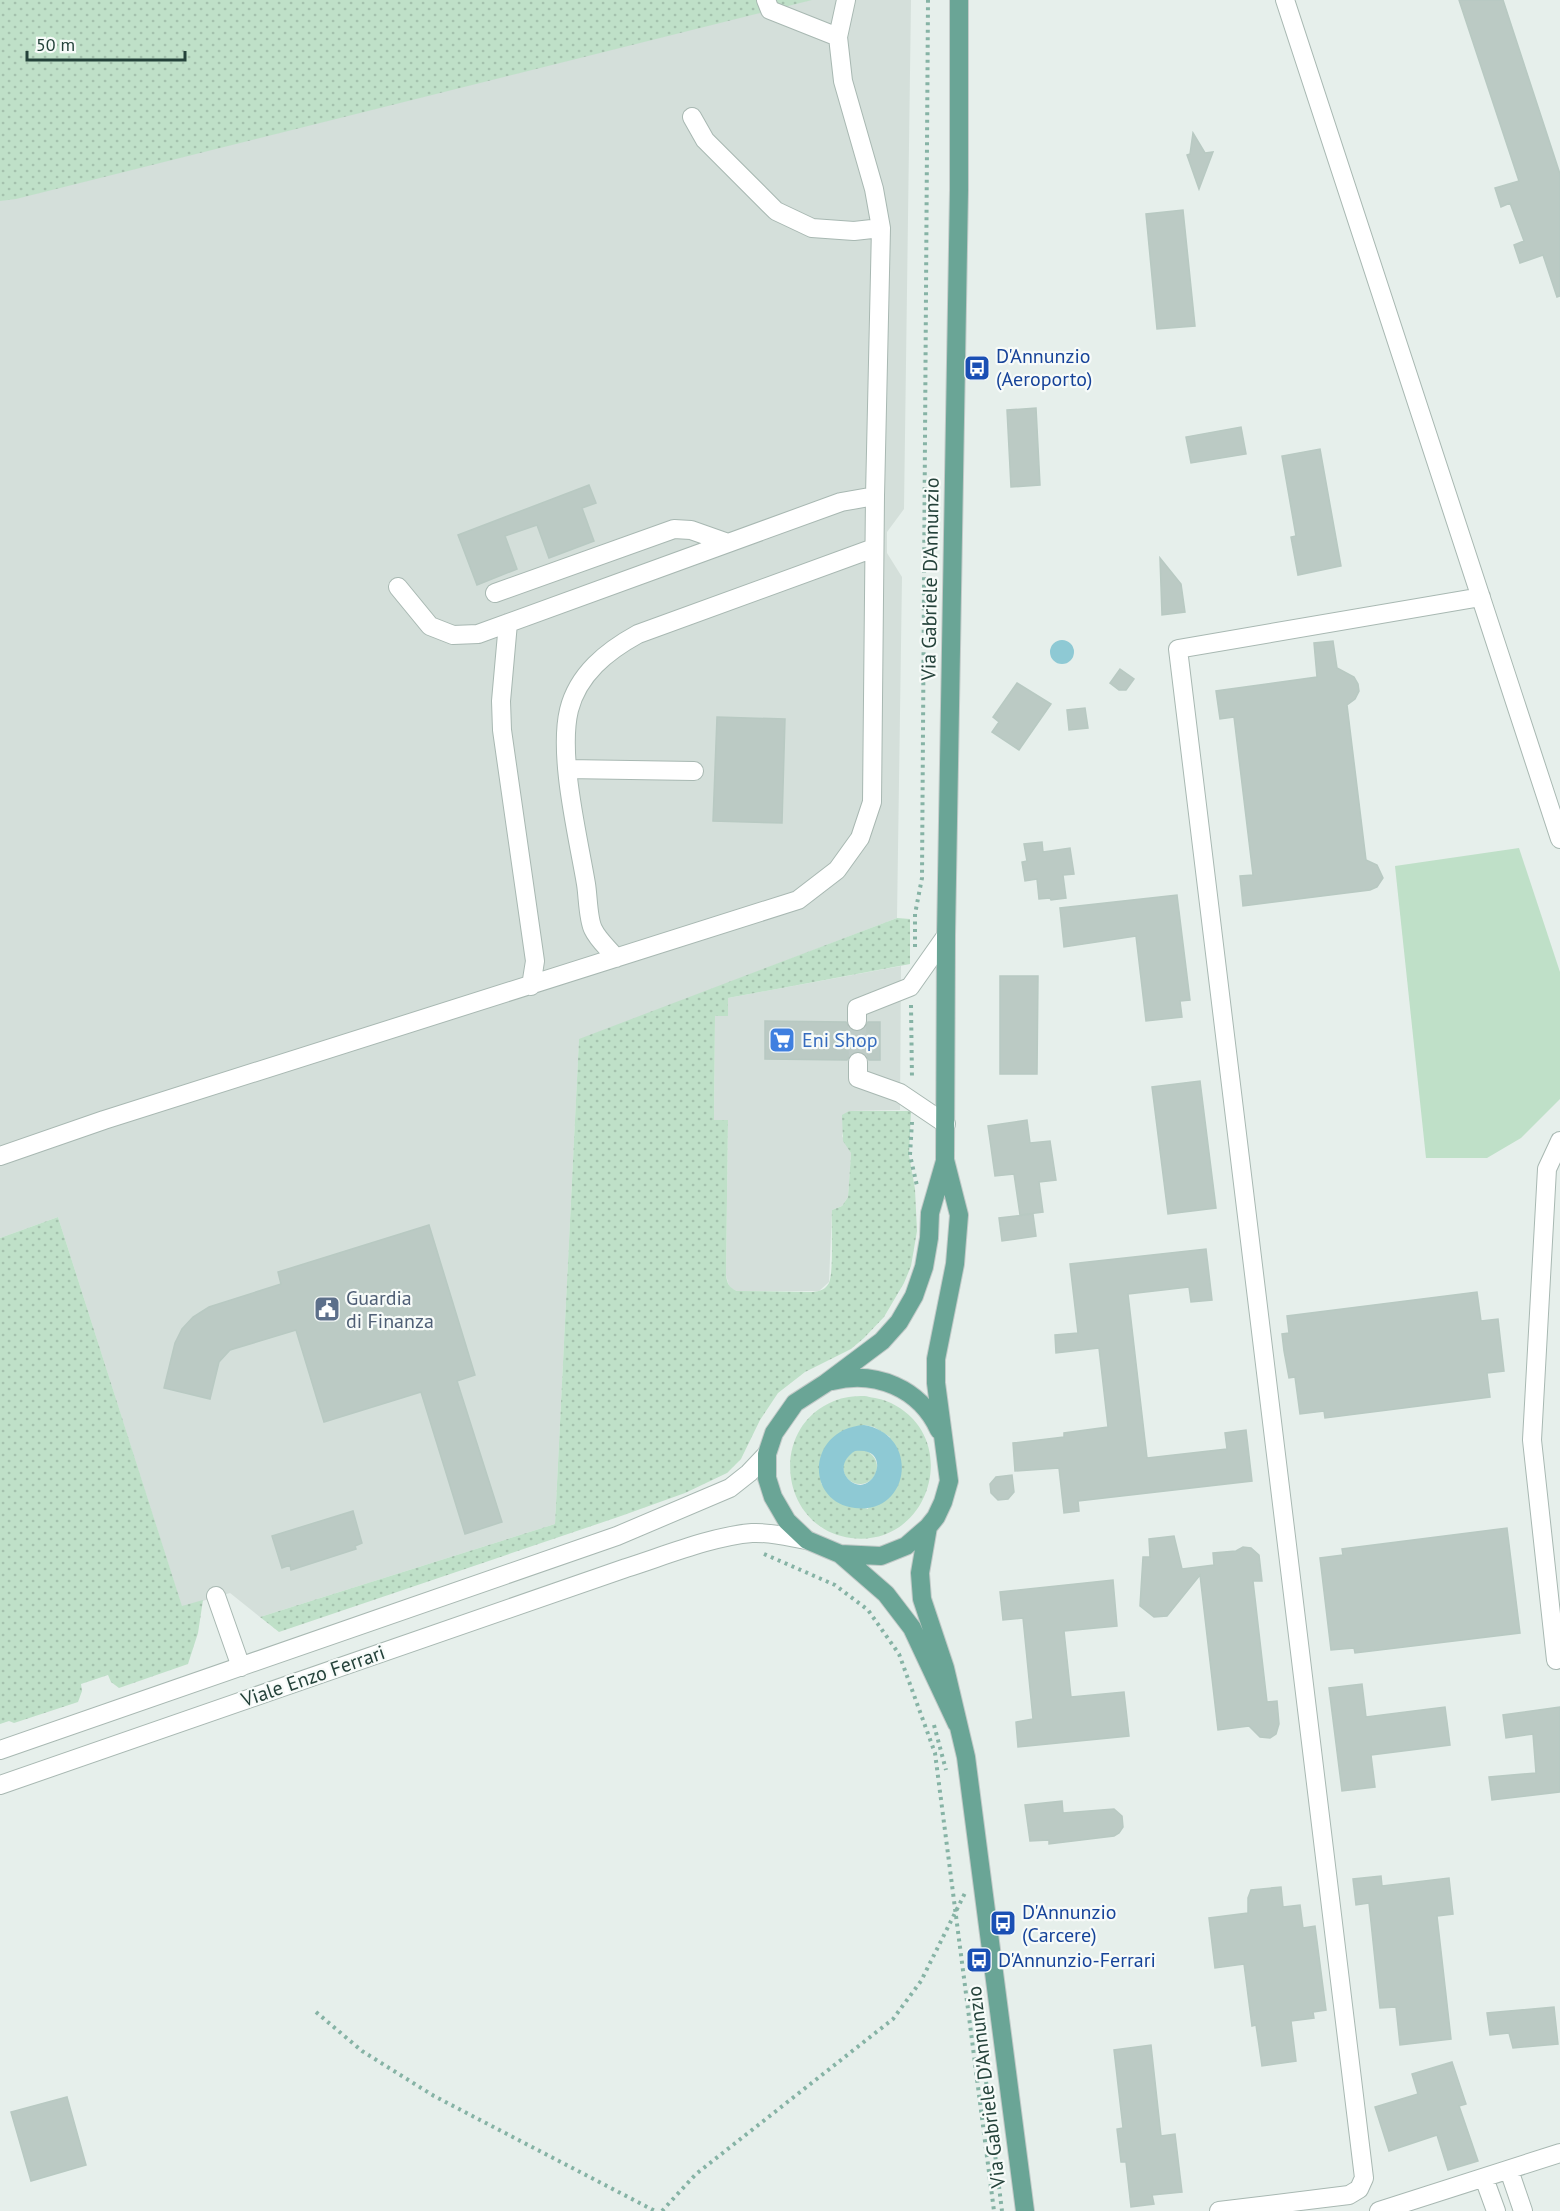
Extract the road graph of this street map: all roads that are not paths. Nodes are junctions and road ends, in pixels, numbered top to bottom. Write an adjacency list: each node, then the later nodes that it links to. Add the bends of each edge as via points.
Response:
1 (766, 0): 5 (street, via 770,10)
2 (846, 0): 5 (street)
3 (959, 0): 18 (main road, Via Gabriele D'Annunzio)
4 (1285, 0): 13 (street)
5 (838, 37): 7 (street, via 843,81)
6 (692, 117): 7 (street, via 705,140 776,211 812,228)
7 (881, 228): 8 (street)
8 (875, 496): 9 (street, via 841,502); 10 (street)
9 (725, 542): 12 (street, via 691,530 674,529); 14 (street)
10 (874, 548): 15 (street, via 638,634 614,648 592,667 570,709); 19 (street, via 872,802 860,838 837,870 798,900)
11 (398, 587): 14 (street, via 430,626 453,635 478,634)
12 (495, 593)
13 (1481, 597): 17 (street); 43 (street, via 1178,649 1364,2178 1359,2189 1349,2194)
14 (508, 623): 20 (street, via 502,730 535,961)
15 (567, 769): 16 (street); 19 (street, via 593,929)
16 (694, 771)
17 (1560, 839)
18 (946, 936): 21 (street, via 910,987 857,1008); 23 (main road, Via Gabriele D'Annunzio)
19 (616, 958): 20 (street)
20 (531, 986): 25 (street)
21 (857, 1021)
22 (858, 1062): 23 (street, via 858,1078 900,1093)
23 (946, 1124): 26 (main road, Via Gabriele D'Annunzio)
24 (1560, 1141): 34 (street, via 1547,1169 1532,1440)
25 (0, 1156)
26 (945, 1160): 27 (main road, via 930,1213 924,1267 914,1296 882,1341); 28 (main road, via 959,1215 955,1264 936,1359)
27 (826, 1383): 28 (main road, via 867,1378 906,1391 922,1404); 29 (main road, via 795,1403 774,1433)
28 (943, 1440): 30 (main road, via 948,1481 943,1502)
29 (767, 1454): 31 (main road, via 767,1478 773,1497 787,1521); 35 (street, Viale Enzo Ferrari, via 730,1488 617,1536)
30 (928, 1527): 32 (main road, via 906,1546 880,1556); 36 (main road, via 920,1573 922,1599 945,1668)
31 (807, 1540): 32 (main road); 38 (street, Viale Enzo Ferrari, via 752,1533 720,1539)
32 (840, 1554): 36 (main road, via 886,1594 912,1628)
33 (216, 1596): 35 (street)
34 (1556, 1660)
35 (241, 1667): 37 (street, Viale Enzo Ferrari)
36 (957, 1724): 42 (main road, Via Gabriele D'Annunzio, via 966,1757 983,1876)
37 (0, 1750)
38 (0, 1785)
39 (1560, 2153): 40 (street)
40 (1509, 2170): 41 (street); 46 (street)
41 (1484, 2178): 44 (street); 45 (street)
42 (1023, 2206)
43 (1219, 2211)
44 (1378, 2211)
45 (1496, 2211)
46 (1523, 2211)

